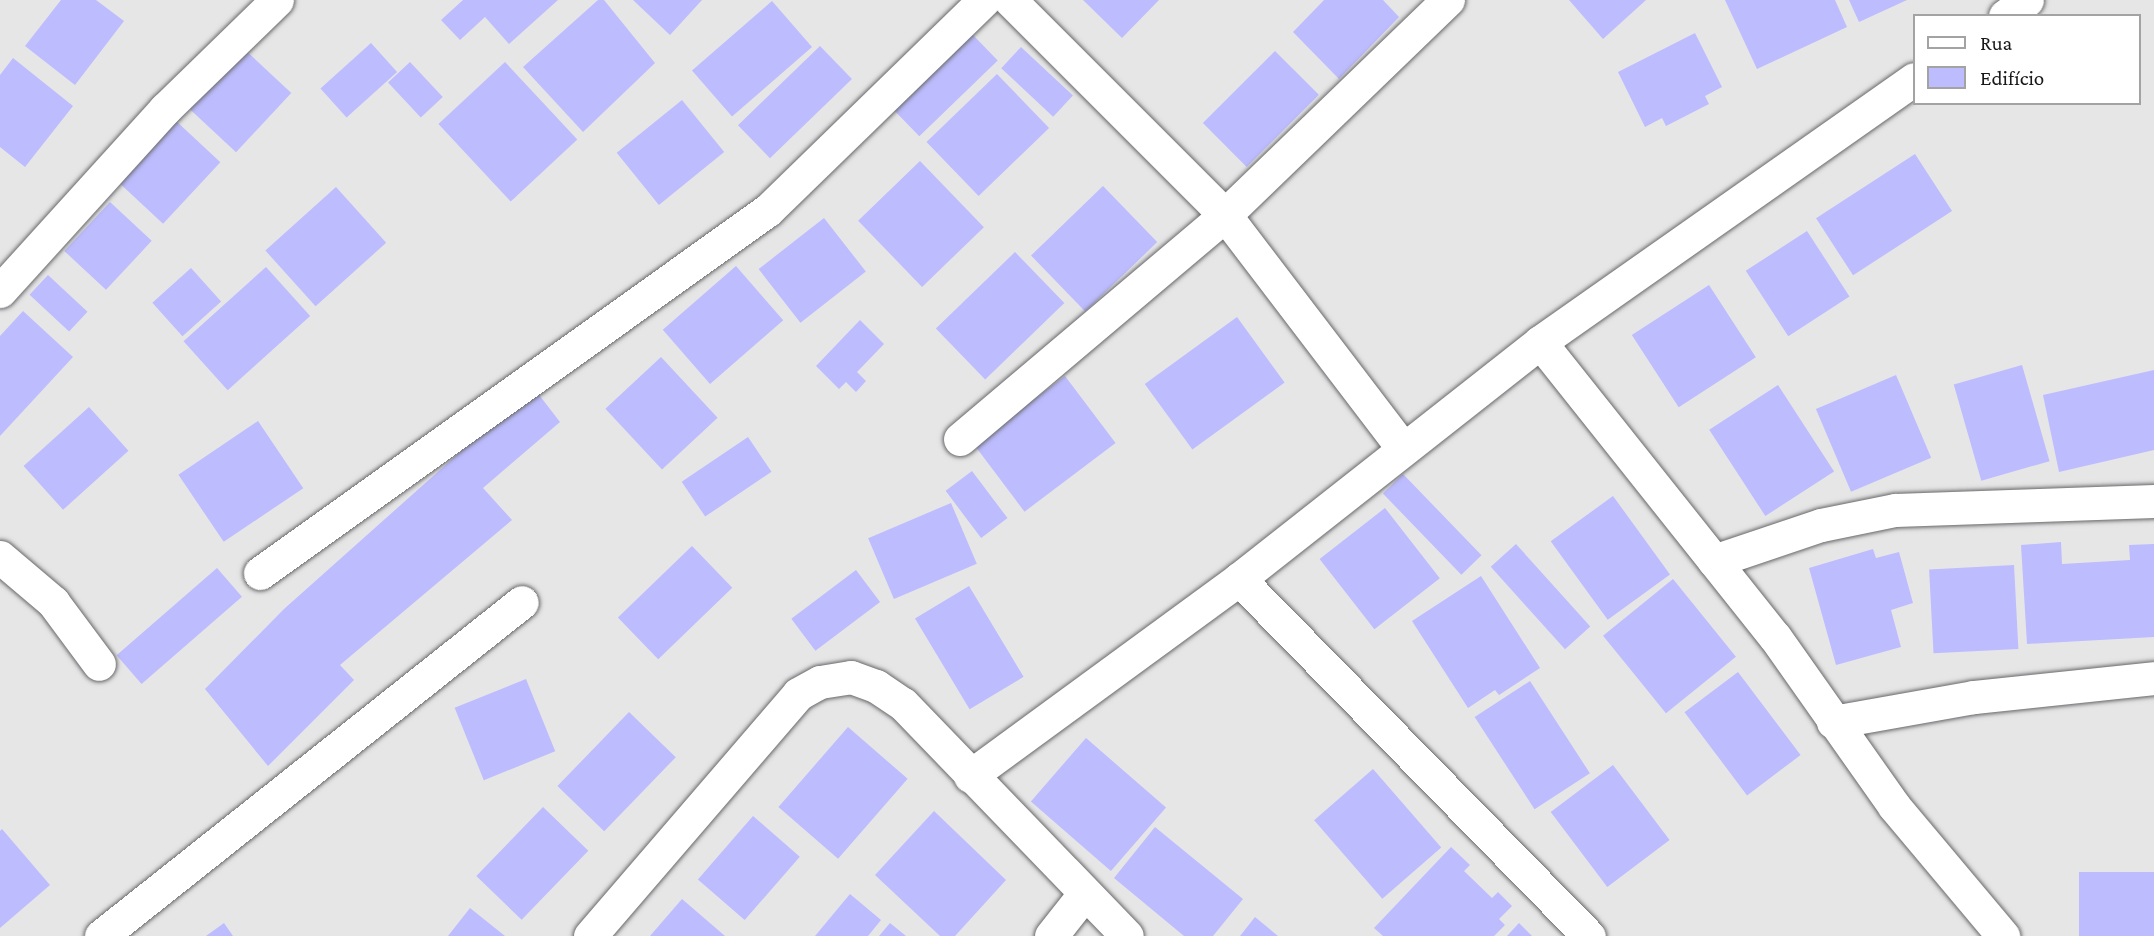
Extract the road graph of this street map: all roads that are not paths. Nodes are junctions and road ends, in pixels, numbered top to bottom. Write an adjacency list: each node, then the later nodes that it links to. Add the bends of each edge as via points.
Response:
1 (277, 0): 9 (street, via 165,108)
2 (984, 0): 16 (street, via 768,210)
3 (1010, 0): 8 (street)
4 (1448, 0): 8 (street)
5 (2027, 0): 6 (street)
6 (2008, 14)
7 (1912, 80): 10 (street)
8 (1225, 215): 11 (street); 12 (street)
9 (0, 291)
10 (1540, 342): 12 (street); 15 (street)
11 (960, 439)
12 (1403, 449): 17 (street)
13 (2154, 501): 15 (street, via 1895,510 1821,525)
14 (0, 557): 19 (street, via 53,602)
15 (1714, 561): 21 (street)
16 (260, 573)
17 (1239, 579): 22 (street); 28 (street)
18 (522, 602): 24 (street)
19 (99, 664)
20 (2154, 678): 21 (street, via 1933,703)
21 (1833, 722): 29 (street, via 1894,806)
22 (970, 776): 23 (street); 25 (street, via 903,704 876,686 851,677 820,682 798,694)
23 (1084, 894): 26 (street); 27 (street)
24 (101, 936)
25 (590, 936)
26 (1051, 936)
27 (1127, 936)
28 (1589, 936)
29 (2003, 936)

